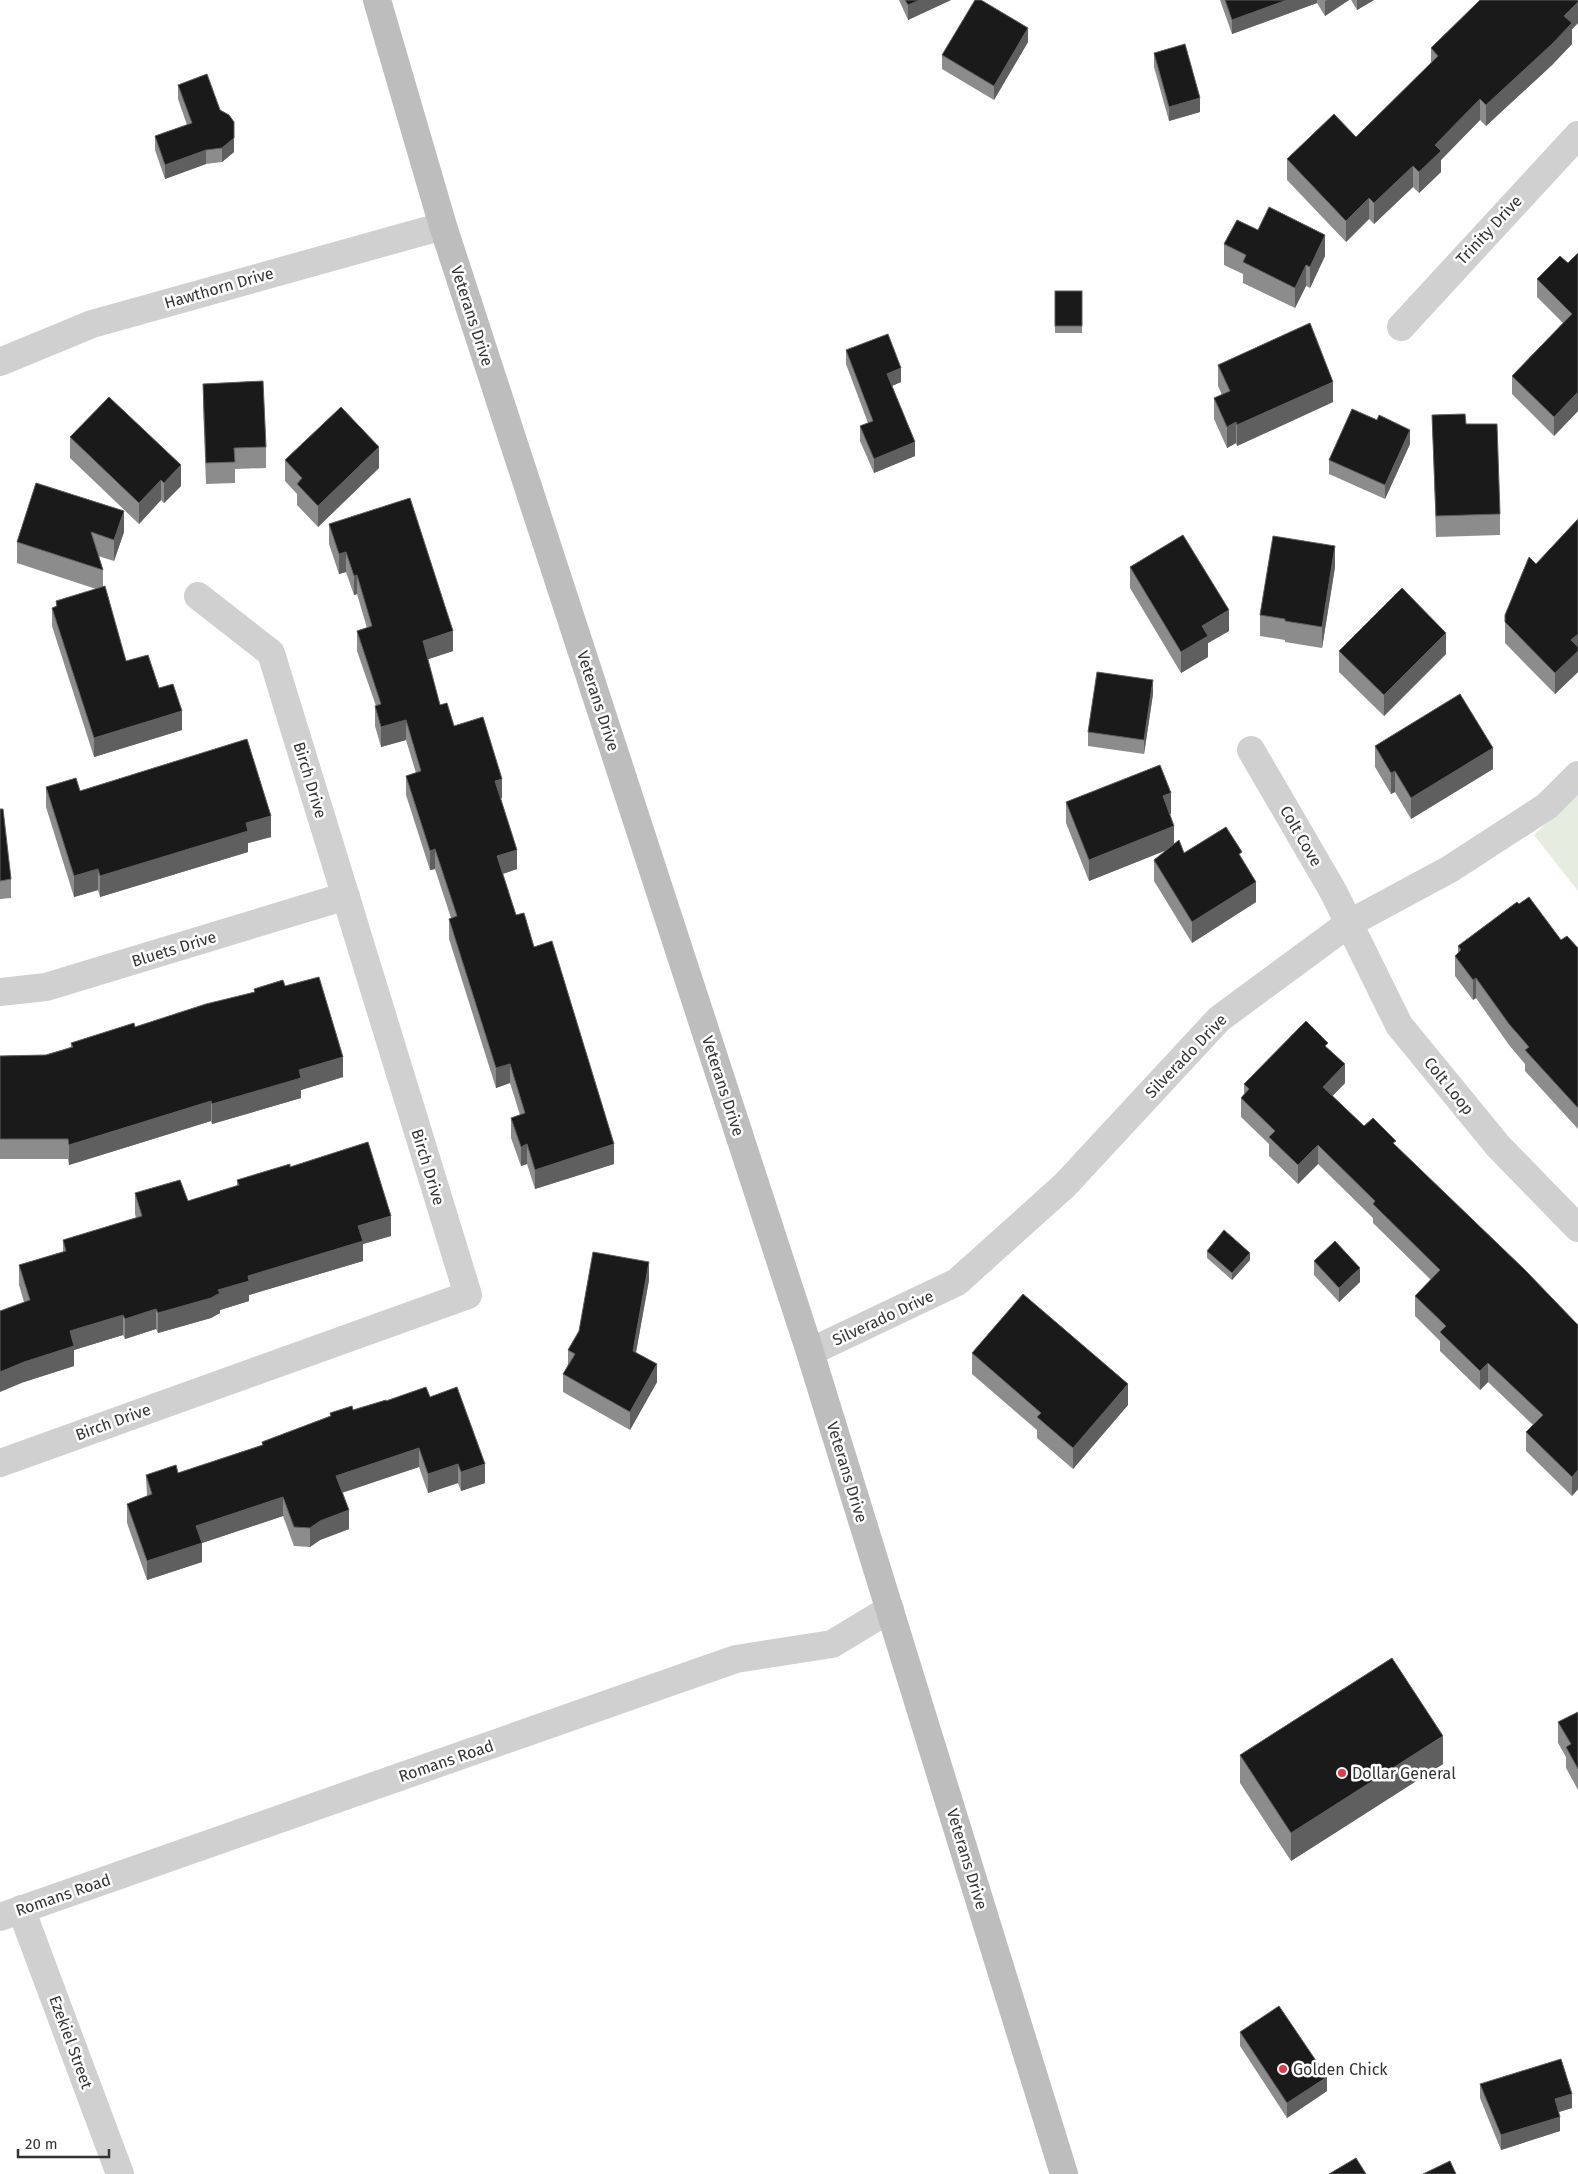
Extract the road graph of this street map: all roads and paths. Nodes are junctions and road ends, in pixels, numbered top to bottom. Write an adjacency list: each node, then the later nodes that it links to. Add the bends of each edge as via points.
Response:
1 (376, 0): 3 (main road, Veterans Drive)
2 (1573, 150): 4 (street, Trinity Drive)
3 (443, 226): 5 (street, Hawthorn Drive, via 92,324); 13 (main road, Veterans Drive)
4 (1401, 327)
5 (0, 362)
6 (198, 596): 9 (street, Birch Drive, via 271,653)
7 (1250, 750): 10 (street, Colt Cove, via 1333,891)
8 (1578, 775): 10 (street, Silverado Drive, via 1547,806 1450,869)
9 (346, 896): 11 (street, Bluets Drive, via 46,987); 14 (street, Birch Drive, via 468,1295)
10 (1348, 924): 12 (street, Colt Loop, via 1399,1024 1498,1147); 13 (street, Silverado Drive, via 1220,1019 1065,1185 958,1282)
11 (0, 992)
12 (1578, 1228)
13 (810, 1352): 15 (main road, Veterans Drive)
14 (0, 1463)
15 (890, 1610): 16 (street, Romans Road, via 832,1644 736,1659); 18 (main road, Veterans Drive)
16 (11, 1913): 17 (street, Ezekiel Street)
17 (120, 2174)
18 (1064, 2174)

